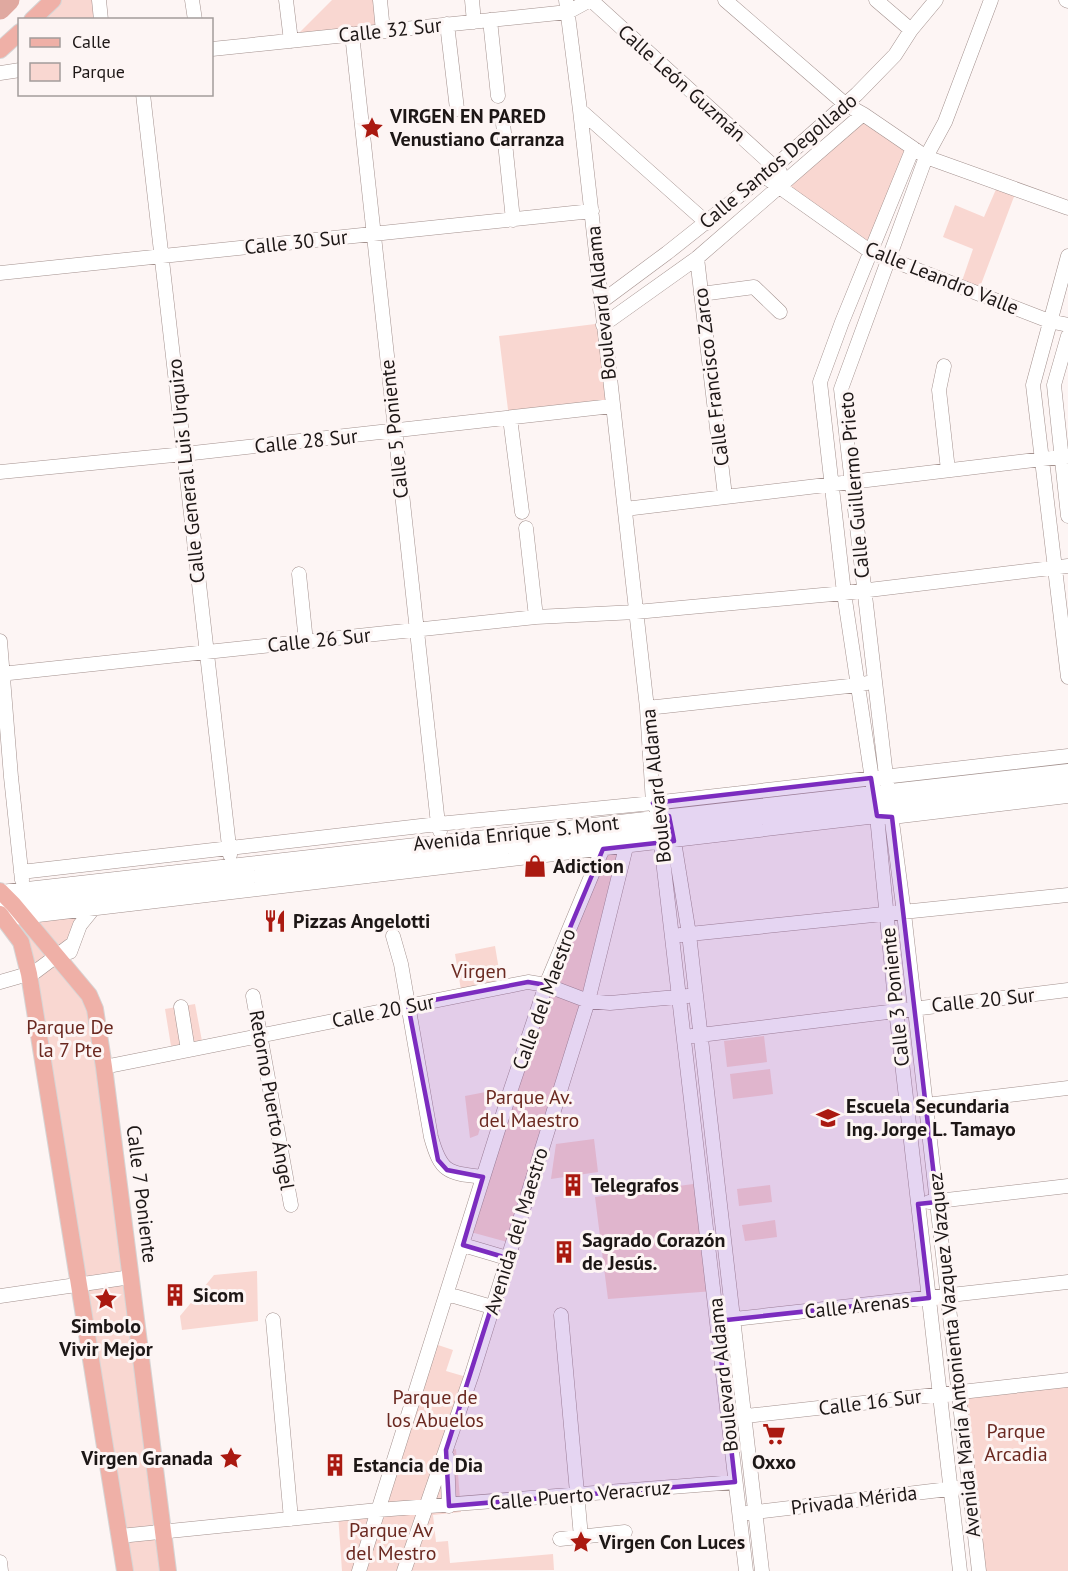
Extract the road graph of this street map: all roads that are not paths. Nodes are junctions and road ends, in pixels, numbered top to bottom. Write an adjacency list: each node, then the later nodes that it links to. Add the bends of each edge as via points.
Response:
1 (53, 0): 13 (main road)
2 (99, 0): 14 (street)
3 (192, 0): 15 (street)
4 (286, 0): 23 (street)
5 (380, 0): 20 (street)
6 (472, 0): 17 (street)
7 (590, 0): 12 (street); 37 (street, Calle León Guzmán)
8 (725, 0): 30 (street)
9 (876, 0): 19 (street)
10 (936, 0): 19 (street, Calle Santos Degollado)
11 (991, 0): 36 (street, Calle Guillermo Prieto, via 945,122)
12 (567, 6): 16 (street, Calle 32 Sur); 32 (street, Boulevard Aldama)
13 (34, 18)
14 (101, 18)
15 (195, 18)
16 (490, 20): 17 (street, Calle 32 Sur); 29 (street)
17 (474, 22): 18 (street, Calle 32 Sur)
18 (447, 24): 20 (street, Calle 32 Sur); 31 (street)
19 (911, 30): 30 (street, Calle Santos Degollado, via 890,60)
20 (383, 31): 22 (street, Calle 32 Sur)
21 (18, 34): 25 (main road)
22 (352, 34): 23 (street, Calle 32 Sur); 43 (street, Calle 5 Poniente)
23 (291, 41): 24 (street, Calle 32 Sur)
24 (213, 49)
25 (0, 50)
26 (18, 70): 27 (street)
27 (0, 73)
28 (143, 96): 45 (street, Calle General Luis Urquizo)
29 (498, 96)
30 (845, 105): 33 (street); 37 (street, Calle Santos Degollado)
31 (458, 109)
32 (580, 110): 40 (street, Boulevard Aldama); 42 (street)
33 (862, 114): 35 (street); 38 (street, Calle Santos Degollado)
34 (503, 123): 41 (street)
35 (913, 148): 36 (street); 44 (street, Calle Guillermo Prieto)
36 (926, 157): 39 (street); 48 (street, Calle Guillermo Prieto)
37 (769, 171): 38 (street, Calle León Guzmán); 42 (street, Calle Santos Degollado)
38 (783, 183): 44 (street, Calle Leandro Valle); 47 (street, Calle Santos Degollado)
39 (1068, 208)
40 (592, 211): 41 (street, Calle 30 Sur); 51 (street, Boulevard Aldama)
41 (513, 220): 43 (street, Calle 30 Sur)
42 (707, 223): 51 (street, Calle Santos Degollado)
43 (372, 234): 45 (street, Calle 30 Sur); 60 (street, Calle 5 Poniente)
44 (871, 252): 48 (street, Calle Leandro Valle); 67 (street, Calle Guillermo Prieto, via 820,382)
45 (163, 256): 49 (street, Calle 30 Sur); 61 (street, Calle General Luis Urquizo)
46 (1068, 256): 53 (street)
47 (696, 258): 50 (street, Calle Francisco Zarco); 54 (street, Calle Santos Degollado)
48 (890, 260): 53 (street, Calle Leandro Valle); 66 (street, Calle Guillermo Prieto, via 841,389)
49 (0, 273)
50 (701, 294): 52 (street, via 754,288); 68 (street, Calle Francisco Zarco)
51 (601, 302): 54 (street, Boulevard Aldama)
52 (780, 312)
53 (1049, 321): 55 (street, Calle Leandro Valle); 63 (street, via 1033,385)
54 (603, 325): 58 (street, Boulevard Aldama)
55 (1068, 325)
56 (1068, 336): 62 (street, via 1054,385)
57 (944, 366): 64 (street, via 939,390)
58 (612, 406): 59 (street, Calle 28 Sur); 69 (street, Boulevard Aldama)
59 (510, 418): 60 (street, Calle 28 Sur); 70 (street)
60 (395, 431): 61 (street, Calle 28 Sur); 79 (street, Calle 5 Poniente)
61 (184, 454): 65 (street, Calle 28 Sur); 82 (street, Calle General Luis Urquizo)
62 (1064, 457): 63 (street); 71 (street)
63 (1041, 459): 64 (street); 73 (street)
64 (948, 470): 66 (street)
65 (0, 472)
66 (851, 481): 67 (street); 75 (street, Calle Guillermo Prieto)
67 (831, 484): 68 (street); 76 (street, Calle Guillermo Prieto)
68 (725, 496): 69 (street)
69 (625, 509): 77 (street, Boulevard Aldama)
70 (522, 512)
71 (1068, 516)
72 (526, 528): 78 (street)
73 (1062, 567): 75 (street, Calle 26 Sur); 84 (street)
74 (299, 574): 81 (street)
75 (864, 591): 76 (street, Calle 26 Sur); 85 (street, Calle Guillermo Prieto)
76 (844, 593): 77 (street, Calle 26 Sur); 86 (street, Calle Guillermo Prieto)
77 (636, 612): 78 (street, Calle 26 Sur); 87 (street, Boulevard Aldama)
78 (536, 617): 79 (street, Calle 26 Sur)
79 (416, 630): 81 (street, Calle 26 Sur); 96 (street, Calle 5 Poniente)
80 (0, 642): 83 (street)
81 (306, 642): 82 (street, Calle 26 Sur)
82 (205, 652): 83 (street, Calle 26 Sur); 101 (street, Calle General Luis Urquizo)
83 (1, 674): 91 (street)
84 (1068, 677)
85 (874, 680): 86 (street); 94 (street, Calle Guillermo Prieto)
86 (858, 685): 87 (street); 94 (street, Calle Guillermo Prieto)
87 (647, 708): 95 (street, Boulevard Aldama)
88 (0, 737): 91 (street)
89 (1068, 756): 94 (street)
90 (1068, 771): 94 (street, Avenida Enrique S. Mont)
91 (10, 777): 106 (street)
92 (1068, 784): 94 (street, Avenida Enrique S. Mont)
93 (1068, 796): 94 (street)
94 (882, 797): 95 (street); 99 (street); 99 (street, Avenida Enrique S. Mont); 113 (street, Avenida María Antonienta Vazquez Vazquez); 114 (street, Calle 3 Poniente)
95 (653, 803): 96 (street); 97 (street, Avenida del Maestro); 99 (street, Boulevard Aldama)
96 (438, 824): 100 (street, Calle 5 Poniente); 101 (street)
97 (636, 826): 98 (street, Avenida Enrique S. Mont); 99 (street, Avenida Enrique S. Mont); 102 (street, Avenida del Maestro)
98 (609, 829): 100 (street, Avenida Enrique S. Mont); 103 (street, Calle del Maestro); 112 (street, Avenida Enrique S. Mont)
99 (666, 829): 102 (street); 115 (street, Boulevard Aldama); 117 (street, Boulevard Aldama)
100 (444, 841): 105 (street, Avenida Enrique S. Mont)
101 (228, 847): 104 (street); 105 (street, Calle General Luis Urquizo)
102 (626, 847): 103 (street); 128 (street, Avenida del Maestro)
103 (603, 849): 111 (street); 123 (street, Calle del Maestro)
104 (111, 861): 106 (street); 107 (street)
105 (232, 864): 107 (street, Avenida Enrique S. Mont)
106 (21, 872): 108 (street)
107 (115, 878): 108 (street, Avenida Enrique S. Mont)
108 (23, 888): 109 (street, Avenida Enrique S. Mont); 112 (street)
109 (0, 892): 112 (main road, Calle 7 Poniente)
110 (1068, 895): 113 (street)
111 (93, 909): 112 (street); 118 (street)
112 (11, 910): 119 (main road, Calle 7 Poniente); 120 (main road, Calle 7 Poniente)
113 (904, 913): 114 (street); 131 (street, Avenida María Antonienta Vazquez Vazquez)
114 (886, 914): 115 (street); 132 (street, Calle 3 Poniente)
115 (689, 934): 117 (street); 125 (street, Boulevard Aldama)
116 (393, 936): 129 (street)
117 (672, 936): 127 (street, Boulevard Aldama)
118 (71, 945): 119 (street); 122 (street, via 70,964)
119 (56, 956): 120 (street); 122 (main road, Calle 7 Poniente)
120 (29, 974): 121 (street); 150 (main road, Calle 7 Poniente)
121 (0, 982)
122 (77, 982): 137 (main road, Calle 7 Poniente, via 95,1009)
123 (546, 985): 128 (street, Calle 20 Sur); 129 (street, Calle 20 Sur, via 528,982); 141 (street, Calle del Maestro)
124 (1068, 990): 131 (street, Calle 20 Sur)
125 (696, 995): 127 (street, Calle 20 Sur); 134 (street, Boulevard Aldama)
126 (254, 996): 133 (street, Retorno Puerto Ángel)
127 (679, 997): 128 (street, Calle 20 Sur, via 610,1004); 135 (street, Boulevard Aldama)
128 (588, 1001): 147 (street, Avenida del Maestro)
129 (408, 1005): 133 (street, Calle 20 Sur); 141 (street, via 438,1160 447,1170)
130 (181, 1007): 136 (street)
131 (914, 1008): 132 (street, Calle 20 Sur); 139 (street, Avenida María Antonienta Vazquez Vazquez)
132 (896, 1010): 134 (street, Calle 20 Sur); 140 (street, Calle 3 Poniente)
133 (261, 1035): 136 (street, Calle 20 Sur); 145 (street, Retorno Puerto Ángel)
134 (700, 1035): 135 (street, Calle 20 Sur); 158 (street, Boulevard Aldama)
135 (684, 1037): 159 (street, Boulevard Aldama)
136 (188, 1050): 137 (street, Calle 20 Sur)
137 (104, 1067): 148 (main road, Calle 7 Poniente)
138 (1068, 1088): 139 (street)
139 (926, 1105): 140 (street); 143 (street, Avenida María Antonienta Vazquez Vazquez)
140 (908, 1113): 144 (street, Calle 3 Poniente)
141 (483, 1178): 146 (street, Calle del Maestro)
142 (1068, 1186): 143 (street)
143 (937, 1202): 144 (street); 153 (street, Avenida María Antonienta Vazquez Vazquez)
144 (918, 1204): 154 (street, Calle 3 Poniente)
145 (291, 1205)
146 (463, 1245): 147 (street); 151 (street, Calle del Maestro)
147 (507, 1258): 155 (street, Avenida del Maestro)
148 (131, 1278): 150 (street); 176 (main road, Calle 7 Poniente)
149 (1068, 1282): 153 (street, Calle Arenas)
150 (78, 1285): 152 (street); 178 (main road, Calle 7 Poniente)
151 (447, 1294): 155 (street); 172 (street, Calle del Maestro)
152 (0, 1296)
153 (947, 1296): 154 (street, Calle Arenas); 161 (street, Avenida María Antonienta Vazquez Vazquez)
154 (929, 1298): 158 (street, Calle Arenas); 162 (street, Calle 3 Poniente)
155 (492, 1307): 165 (street, Avenida del Maestro)
156 (561, 1315): 169 (street)
157 (273, 1320): 175 (street)
158 (732, 1320): 159 (street, Calle Arenas); 164 (street, Boulevard Aldama)
159 (717, 1321): 163 (street, Boulevard Aldama)
160 (1068, 1380): 161 (street, Calle 16 Sur)
161 (958, 1392): 162 (street, Calle 16 Sur); 167 (street, Avenida María Antonienta Vazquez Vazquez)
162 (940, 1394): 164 (street, Calle 16 Sur); 168 (street, Calle 3 Poniente)
163 (729, 1417): 164 (street, Calle 16 Sur); 166 (street, Boulevard Aldama)
164 (744, 1417): 173 (street, Boulevard Aldama)
165 (446, 1450): 170 (street); 171 (street, Avenida del Maestro)
166 (735, 1482): 169 (street, Calle Puerto Veracruz); 174 (street, Boulevard Aldama)
167 (969, 1486): 168 (street, Privada Mérida); 190 (street, Avenida María Antonienta Vazquez Vazquez)
168 (950, 1488): 173 (street, Privada Mérida); 189 (street, Calle 3 Poniente)
169 (578, 1495): 170 (street, Calle Puerto Veracruz); 179 (street)
170 (449, 1506): 171 (street, Calle Puerto Veracruz)
171 (425, 1508): 172 (street, Calle Puerto Veracruz); 186 (street, Avenida del Maestro)
172 (378, 1510): 175 (street, Calle Puerto Veracruz); 185 (street, Calle del Maestro)
173 (754, 1512): 174 (street, Privada Mérida); 188 (street, Boulevard Aldama)
174 (739, 1514): 187 (street, Boulevard Aldama)
175 (291, 1519): 176 (street, Calle Puerto Veracruz)
176 (162, 1532): 178 (street, Calle Puerto Veracruz); 184 (main road, Calle 7 Poniente)
177 (625, 1532): 179 (street)
178 (120, 1536): 183 (main road, Calle 7 Poniente)
179 (581, 1537): 180 (street)
180 (560, 1539)
181 (0, 1562): 182 (street)
182 (1, 1571)
183 (125, 1571)
184 (168, 1571)
185 (359, 1571)
186 (404, 1571)
187 (746, 1571)
188 (762, 1571)
189 (960, 1571)
190 (979, 1571)

